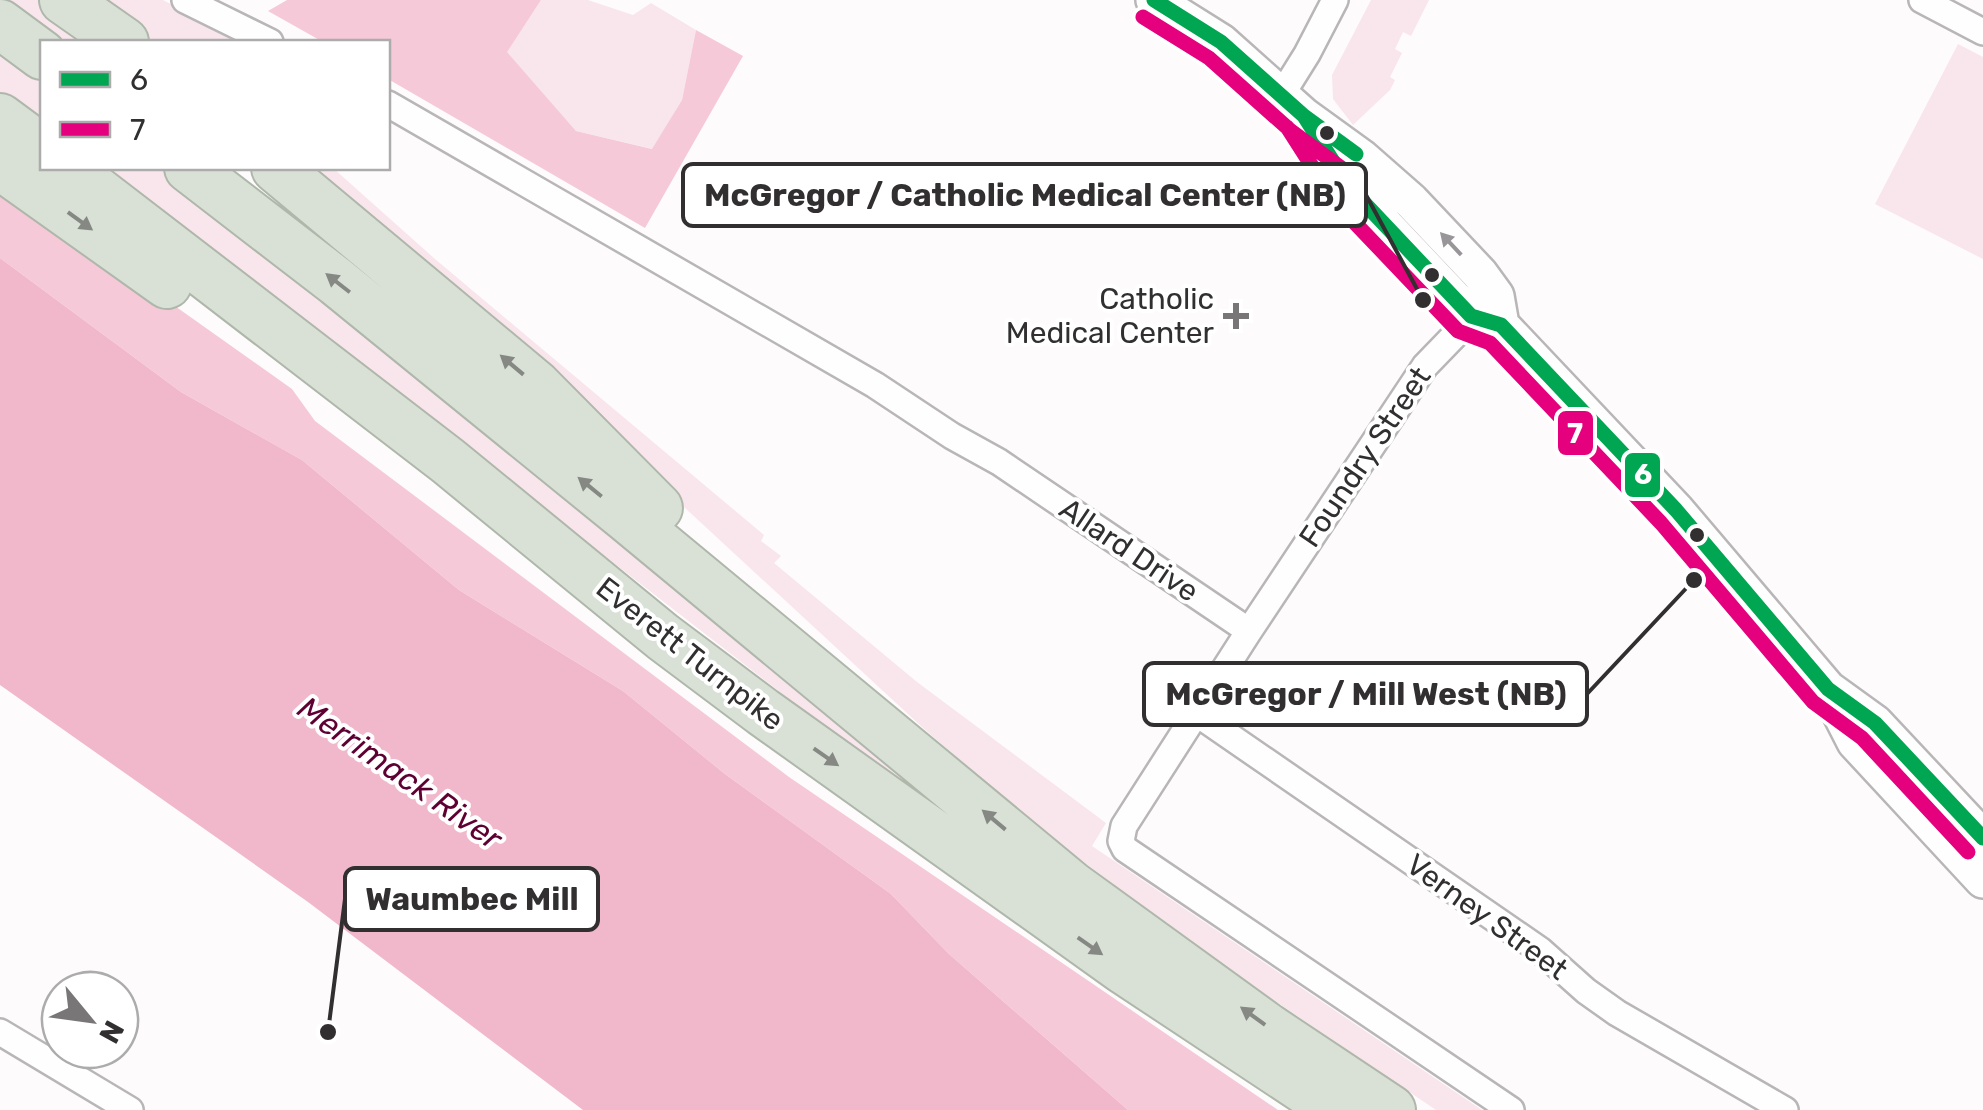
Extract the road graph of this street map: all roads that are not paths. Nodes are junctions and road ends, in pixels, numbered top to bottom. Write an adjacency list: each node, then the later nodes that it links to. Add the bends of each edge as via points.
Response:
1 (64, 0): 8 (highway)
2 (185, 0): 9 (street)
3 (1154, 0): 12 (main road, via 1221,42)
4 (1335, 0): 12 (street)
5 (1939, 4): 7 (street)
6 (0, 24): 10 (highway)
7 (1983, 32)
8 (121, 40)
9 (266, 40)
10 (40, 54)
11 (390, 105): 20 (street, Allard Drive, via 875,386)
12 (1293, 105): 19 (main road, via 1411,201 1480,274)
13 (0, 118): 14 (highway)
14 (40, 148)
15 (0, 165): 21 (highway, one-way to 21, via 509,540)
16 (69, 170): 21 (highway, Everett Turnpike, via 448,461)
17 (192, 170): 23 (highway, one-way to 17)
18 (278, 170): 23 (highway, one-way to 18, via 536,385)
19 (1489, 312): 20 (street, Foundry Street, via 1425,366); 22 (main road, via 1670,504)
20 (1249, 631): 24 (street)
21 (663, 637): 31 (highway, Everett Turnpike, one-way to 31, via 1123,969)
22 (1828, 689): 25 (main road, via 1874,723); 26 (main road, via 1855,742)
23 (856, 704): 32 (highway, one-way to 23, via 1072,886)
24 (1196, 713): 33 (street, via 1124,826 1125,849); 34 (street, Verney Street, via 1540,950 1617,1012)
25 (1983, 838)
26 (1949, 846): 27 (main road); 28 (main road)
27 (1983, 880)
28 (1983, 892)
29 (3, 1042): 30 (street)
30 (130, 1110)
31 (1336, 1110)
32 (1391, 1110)
33 (1511, 1110)
34 (1786, 1110)

